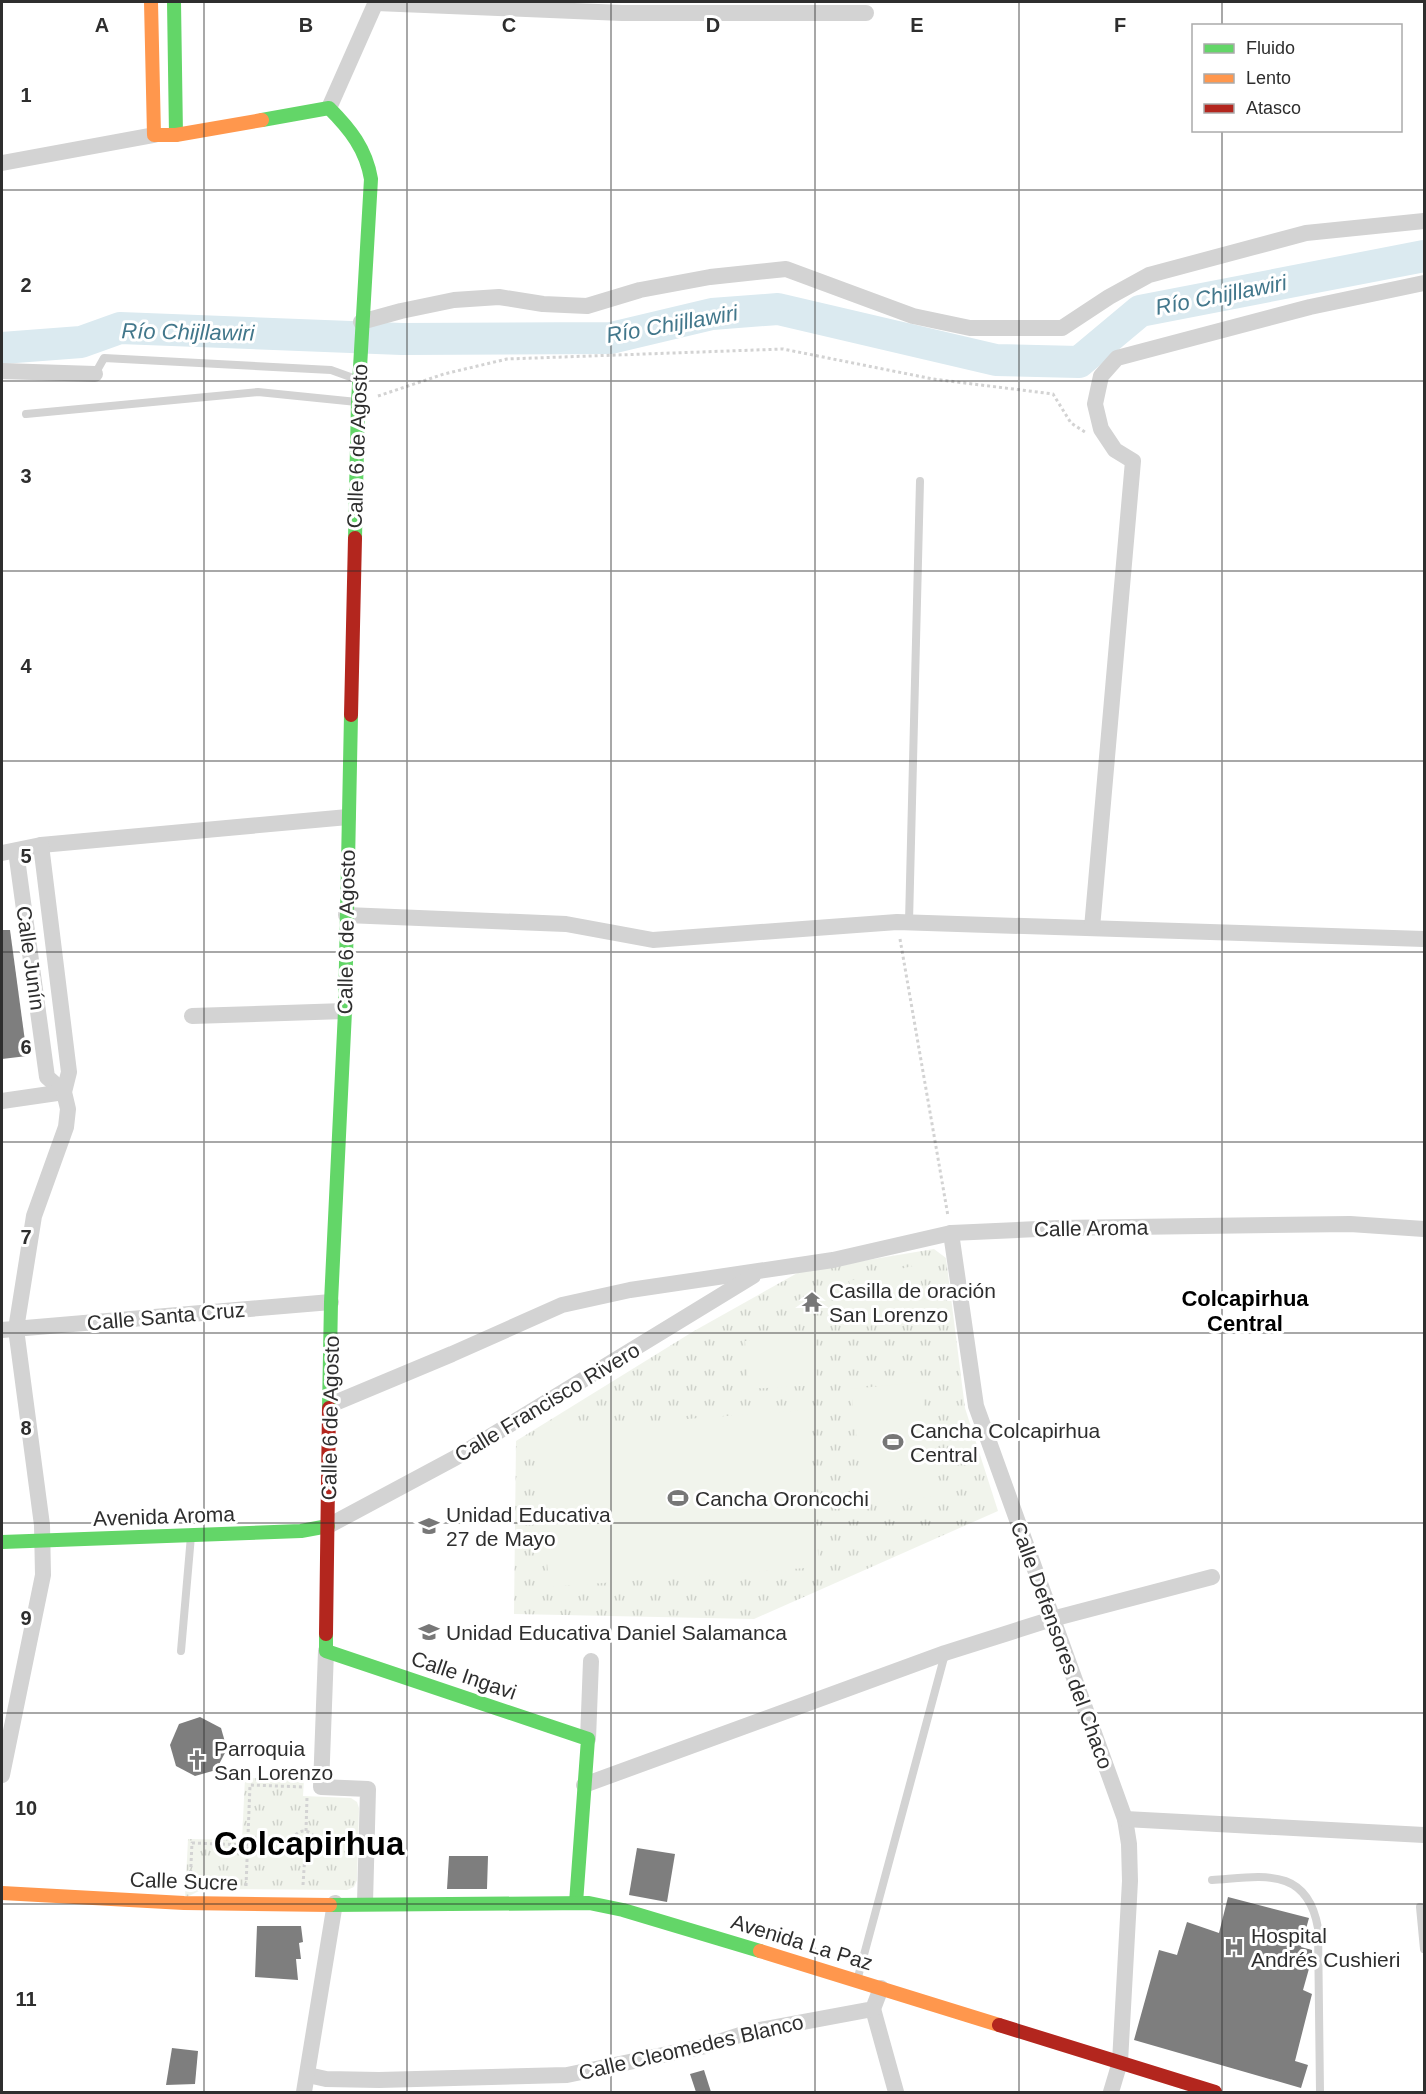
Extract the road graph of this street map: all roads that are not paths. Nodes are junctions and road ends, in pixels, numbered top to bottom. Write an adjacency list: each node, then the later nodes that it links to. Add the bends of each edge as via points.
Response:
1 (151, 2): 6 (main road)
2 (174, 2): 7 (main road)
3 (376, 2): 4 (street, via 622,13); 5 (street)
4 (866, 13)
5 (329, 108): 7 (main road); 11 (main road, Calle 6 de Agosto, via 352,131 370,168)
6 (154, 135): 7 (main road); 8 (street)
7 (176, 135)
8 (2, 163)
9 (1425, 221): 11 (street, via 1306,233 1149,275 1062,328 958,326 913,316 786,269 640,290 587,306 499,297 454,300 401,310)
10 (1425, 283): 23 (street, via 1310,307 1117,358 1101,376 1095,404 1101,429 1115,450 1133,461)
11 (361, 327): 14 (main road, Calle 6 de Agosto)
12 (2, 371): 13 (street)
13 (95, 374): 14 (lane, via 104,358 331,370)
14 (359, 380): 15 (main road, Calle 6 de Agosto)
15 (358, 402): 16 (lane, via 258,392); 18 (main road, Calle 6 de Agosto)
16 (26, 414)
17 (920, 481): 22 (lane)
18 (348, 817): 19 (street); 21 (main road, Calle 6 de Agosto)
19 (40, 846): 20 (street); 27 (street, Calle Junín, via 69,1072)
20 (9, 852): 27 (street, Calle Junín, via 47,1077)
21 (346, 915): 22 (street, via 566,924 653,940); 25 (main road, Calle 6 de Agosto)
22 (903, 922): 23 (street)
23 (1092, 928): 24 (street)
24 (1425, 939)
25 (345, 1011): 26 (street); 32 (main road, Calle 6 de Agosto)
26 (192, 1016)
27 (64, 1092): 28 (street); 33 (street, Calle Junín, via 66,1126 34,1216)
28 (2, 1101)
29 (1425, 1229): 30 (street, Calle Aroma, via 1350,1224)
30 (951, 1233): 31 (street, Calle Aroma, via 833,1260); 40 (street, Calle Defensores del Chaco, via 976,1406)
31 (762, 1270): 34 (street, Calle Aroma, via 630,1290 562,1305); 35 (street, Calle Francisco Rivero, via 455,1458)
32 (331, 1302): 33 (street, Calle Santa Cruz); 34 (main road, Calle 6 de Agosto)
33 (9, 1329): 37 (street, Calle Junín)
34 (330, 1406): 35 (main road, Calle 6 de Agosto)
35 (328, 1526): 36 (main road, Avenida Aroma, via 301,1531); 42 (main road, Calle 6 de Agosto)
36 (191, 1536): 37 (main road, Avenida Aroma); 41 (lane)
37 (43, 1541): 38 (main road, Avenida Aroma); 46 (street, Calle Junín, via 43,1575)
38 (2, 1542)
39 (1212, 1577): 40 (street)
40 (1052, 1619): 43 (street); 48 (street, Calle Defensores del Chaco)
41 (181, 1651)
42 (326, 1651): 45 (main road, Calle Ingavi); 54 (street, Calle 6 de Agosto, via 321,1787 368,1788)
43 (945, 1653): 47 (street); 57 (lane)
44 (591, 1661): 45 (street)
45 (588, 1738): 47 (main road)
46 (2, 1775)
47 (584, 1785): 53 (main road)
48 (1125, 1819): 49 (street); 60 (street, Calle Defensores del Chaco, via 1130,1881)
49 (1425, 1835)
50 (1212, 1880): 67 (lane, via 1283,1879 1300,1890 1315,1910)
51 (2, 1893): 52 (main road, Calle Sucre, via 245,1905)
52 (335, 1903): 54 (main road, Calle Sucre); 61 (street)
53 (576, 1903): 54 (main road, Avenida La Paz); 57 (main road, Avenida La Paz, via 623,1910)
54 (364, 1904)
55 (1420, 1907): 56 (lane)
56 (1425, 1949)
57 (857, 1980): 58 (main road, Avenida La Paz)
58 (881, 1988): 59 (street); 60 (main road, Avenida La Paz)
59 (873, 2009): 62 (street, Calle Cleomedes Blanco, via 749,2032 706,2046 567,2075); 64 (street)
60 (1120, 2062): 65 (street, Calle Defensores del Chaco); 66 (main road, Avenida La Paz)
61 (308, 2075): 62 (street, Calle Cleomedes Blanco); 63 (street)
62 (381, 2086)
63 (304, 2092)
64 (896, 2092)
65 (1111, 2092)
66 (1215, 2092)
67 (1320, 2092)

